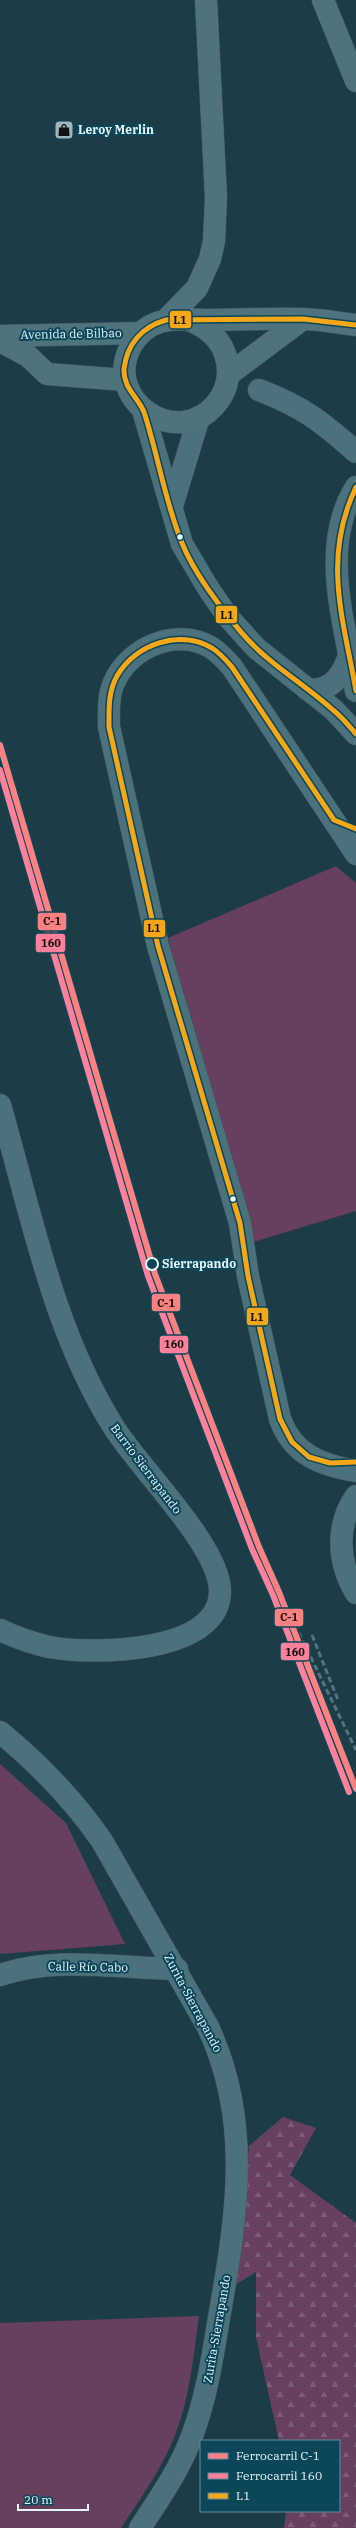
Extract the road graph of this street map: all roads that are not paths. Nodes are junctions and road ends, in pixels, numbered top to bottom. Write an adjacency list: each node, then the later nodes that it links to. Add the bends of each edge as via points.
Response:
1 (206, 0): 5 (highway, via 216,198 214,241 210,259 197,288)
2 (323, 0): 3 (highway)
3 (356, 81)
4 (303, 319): 6 (highway, Avenida de Bilbao); 7 (highway, Avenida de Bilbao); 11 (highway)
5 (166, 320): 6 (highway, Avenida de Bilbao); 8 (highway, Avenida de Bilbao, via 152,324)
6 (189, 320): 11 (highway, Avenida de Bilbao, via 208,330 219,341 226,357)
7 (356, 325)
8 (141, 333): 9 (highway, Avenida de Bilbao); 12 (highway, Avenida de Bilbao, via 127,354)
9 (0, 336)
10 (0, 341): 12 (highway, Avenida de Bilbao, via 28,356 47,374)
11 (228, 375): 15 (highway, Avenida de Bilbao, via 219,400)
12 (125, 380): 14 (highway, Avenida de Bilbao, via 131,397)
13 (259, 390): 16 (street, via 300,407 316,417)
14 (143, 410): 15 (highway, Avenida de Bilbao, via 157,419 174,423); 18 (street)
15 (199, 417): 18 (street)
16 (356, 452)
17 (356, 487): 19 (street, via 342,522 337,557 339,590)
18 (172, 506): 20 (street, via 182,544 228,617 261,652)
19 (350, 652): 20 (street, via 346,665 332,685 323,690); 21 (street)
20 (307, 689): 23 (street, via 334,710)
21 (356, 691)
22 (356, 709): 23 (street)
23 (355, 732)
24 (334, 820): 25 (street); 26 (street); 28 (street, via 232,667 211,648 192,641 170,639 148,646 134,656 123,669 112,690 108,709 114,749 158,946 240,1223 248,1276 280,1419 285,1433 301,1451 327,1465)
25 (356, 829)
26 (356, 854)
27 (0, 1105): 31 (street, Barrio Sierrapando, via 52,1289 84,1372 115,1429 194,1533 213,1564 220,1593 210,1620 194,1632 170,1642 141,1647 85,1650 49,1647)
28 (356, 1470)
29 (356, 1496): 30 (street, via 344,1521 341,1540 342,1560)
30 (356, 1593)
31 (0, 1630)
32 (0, 1732): 33 (street, Zurita-Sierrapando, via 44,1772 87,1820)
33 (176, 1969): 34 (street, Calle Río Cabo, via 58,1964 20,1969); 35 (street, Zurita-Sierrapando, via 219,2049 231,2089 237,2131 236,2196 227,2269 205,2397 183,2457)
34 (0, 1975)
35 (140, 2528)

